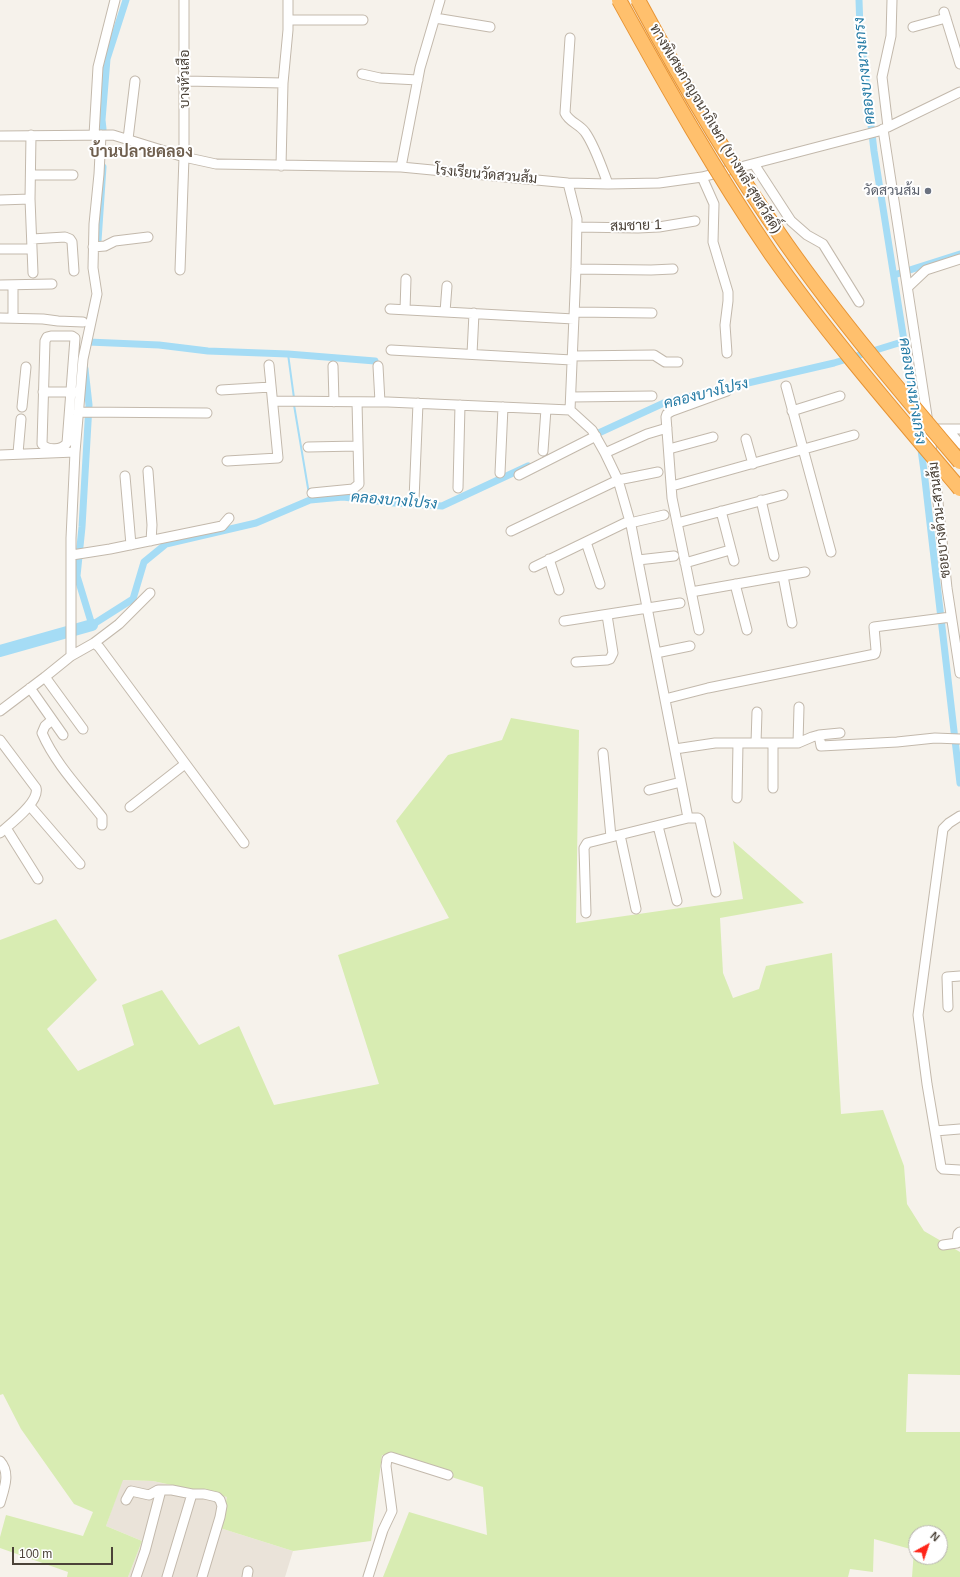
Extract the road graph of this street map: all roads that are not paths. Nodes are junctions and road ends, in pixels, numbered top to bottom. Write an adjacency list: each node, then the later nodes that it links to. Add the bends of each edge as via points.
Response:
1 (116, 0): 24 (street, via 98,67)
2 (184, 0): 18 (street, บางหัวเสือ)
3 (288, 0): 9 (street)
4 (440, 0): 8 (street)
5 (619, 0): 128 (highway, ทางพิเศษกาญจนาภิเษก (บางพลี-สุขสวัสดิ์), bridge, via 695,137 771,254 852,361)
6 (638, 0): 118 (highway, ทางพิเศษกาญจนาภิเษก (บางพลี-สุขสวัสดิ์), bridge, via 691,95 744,182 786,244 867,352)
7 (892, 0): 22 (street, ซอยบางด้วน-สวนส้ม, via 891,36 882,77)
8 (435, 18): 11 (street); 19 (street)
9 (288, 20): 10 (street); 20 (street)
10 (363, 20)
11 (490, 27)
12 (913, 27): 13 (street, via 945,15)
13 (955, 33): 15 (street)
14 (570, 38): 35 (street, via 565,113 568,119 582,127 588,135)
15 (960, 64)
16 (362, 74): 19 (street, via 380,78)
17 (136, 80): 26 (street)
18 (185, 80): 20 (street); 27 (street, บางหัวเสือ)
19 (418, 80): 30 (street)
20 (283, 83): 29 (street)
21 (960, 92): 22 (street, โรงเรียนวัดสวนส้ม)
22 (883, 129): 28 (street, โรงเรียนวัดสวนส้ม); 55 (street, ซอยบางด้วน-สวนส้ม)
23 (31, 135): 24 (street, โรงเรียนวัดสวนส้ม); 25 (street, โรงเรียนวัดสวนส้ม); 32 (street)
24 (97, 135): 26 (street, โรงเรียนวัดสวนส้ม, via 113,135); 42 (street)
25 (0, 136)
26 (128, 139): 27 (street, โรงเรียนวัดสวนส้ม)
27 (184, 157): 29 (street, โรงเรียนวัดสวนส้ม, via 216,164); 47 (street, บางหัวเสือ)
28 (754, 164): 33 (street, โรงเรียนวัดสวนส้ม); 56 (street, via 791,221 807,235 823,244)
29 (281, 166): 30 (street, โรงเรียนวัดสวนส้ม)
30 (401, 167): 34 (street, โรงเรียนวัดสวนส้ม)
31 (73, 174): 32 (street)
32 (31, 175): 36 (street)
33 (702, 177): 35 (street, โรงเรียนวัดสวนส้ม, via 659,183); 67 (street, via 714,204 713,242 728,292 725,325)
34 (568, 183): 35 (street, โรงเรียนวัดสวนส้ม); 39 (street, via 577,219)
35 (608, 184)
36 (30, 199): 37 (street); 41 (street)
37 (0, 200)
38 (695, 221): 39 (street, สมชาย 1, via 659,227)
39 (576, 228): 45 (street)
40 (148, 237): 42 (street)
41 (32, 244): 43 (street); 48 (street, via 66,237 70,239); 49 (street)
42 (93, 247): 65 (street, via 97,294)
43 (0, 249)
44 (960, 259): 55 (street, via 926,270)
45 (576, 269): 46 (street); 62 (street)
46 (673, 269)
47 (180, 270)
48 (74, 271)
49 (33, 273)
50 (406, 279): 58 (street)
51 (52, 284): 53 (street)
52 (0, 285): 53 (street)
53 (13, 285): 64 (street)
54 (447, 286): 59 (street)
55 (908, 287): 100 (street, ซอยบางด้วน-สวนส้ม)
56 (859, 302)
57 (390, 309): 58 (street)
58 (405, 310): 59 (street)
59 (445, 312): 61 (street)
60 (652, 313): 62 (street)
61 (474, 314): 62 (street); 68 (street)
62 (575, 316): 69 (street)
63 (0, 318): 64 (street)
64 (13, 318): 65 (street)
65 (87, 322): 78 (street)
66 (391, 350): 68 (street)
67 (727, 353)
68 (472, 354): 69 (street)
69 (573, 358): 70 (street, via 654,355 665,362); 84 (street)
70 (678, 362)
71 (269, 365): 76 (street)
72 (333, 366): 86 (street)
73 (378, 366): 88 (street)
74 (26, 367): 91 (street)
75 (786, 386): 95 (street)
76 (271, 387): 77 (street); 85 (street)
77 (221, 390)
78 (80, 391): 81 (street); 96 (street)
79 (728, 391): 99 (street, via 669,412 666,417)
80 (43, 392): 81 (street); 81 (street, via 42,444 52,449 63,447 67,443); 81 (street, via 47,337 72,336 75,338)
81 (70, 392)
82 (652, 396): 84 (street)
83 (840, 396): 95 (street)
84 (571, 397): 94 (street)
85 (272, 401): 86 (street); 117 (street, via 278,458)
86 (334, 402): 87 (street)
87 (357, 402): 88 (street); 108 (street)
88 (380, 402): 89 (street)
89 (418, 403): 90 (street); 131 (street)
90 (460, 405): 92 (street); 127 (street)
91 (22, 407)
92 (503, 407): 93 (street); 122 (street)
93 (546, 409): 94 (street); 111 (street)
94 (570, 410): 103 (street, via 587,424)
95 (792, 411): 112 (street)
96 (86, 412): 97 (street); 113 (street)
97 (207, 413)
98 (21, 418): 114 (street)
99 (667, 428): 110 (street); 115 (street)
100 (929, 429): 102 (street); 162 (street, ซอยบางด้วน-สวนส้ม)
101 (960, 429): 102 (street)
102 (948, 430): 107 (street)
103 (595, 435): 115 (street); 123 (street)
104 (854, 435): 112 (street)
105 (713, 437): 110 (street)
106 (746, 439): 119 (street)
107 (960, 444)
108 (358, 446): 109 (street); 129 (street, via 358,486 354,489)
109 (308, 447)
110 (669, 449): 126 (street)
111 (543, 451)
112 (803, 451): 119 (street); 143 (street)
113 (75, 452): 114 (street); 144 (street, via 71,538)
114 (18, 453): 116 (street)
115 (605, 453): 125 (street)
116 (0, 455)
117 (227, 461)
118 (960, 462)
119 (753, 464): 126 (street)
120 (148, 471): 139 (street)
121 (658, 472): 125 (street)
122 (500, 473)
123 (519, 474)
124 (125, 476): 141 (street)
125 (618, 480): 136 (street); 138 (street)
126 (672, 486): 137 (street)
127 (458, 488)
128 (960, 489)
129 (312, 493)
130 (783, 495): 132 (street)
131 (414, 500)
132 (761, 500): 133 (street); 146 (street)
133 (721, 511): 137 (street); 142 (street)
134 (664, 515): 136 (street)
135 (229, 518): 139 (street, via 222,526)
136 (630, 522): 140 (street); 148 (street)
137 (677, 523): 150 (street)
138 (511, 531)
139 (151, 541): 141 (street)
140 (586, 542): 147 (street); 154 (street)
141 (131, 545): 144 (street)
142 (730, 550): 149 (street); 150 (street)
143 (831, 552)
144 (78, 555): 170 (street, via 70,627)
145 (674, 556): 148 (street)
146 (774, 556)
147 (549, 559): 151 (street); 156 (street)
148 (638, 560): 160 (street)
149 (734, 561)
150 (685, 563): 157 (street)
151 (534, 567)
152 (805, 572): 153 (street)
153 (783, 576): 155 (street); 164 (street)
154 (600, 584)
155 (735, 584): 157 (street); 166 (street)
156 (559, 590)
157 (691, 592): 165 (street)
158 (150, 594): 168 (street)
159 (680, 603): 160 (street)
160 (647, 609): 161 (street); 171 (street)
161 (607, 615): 163 (street); 172 (street, via 612,656 607,660)
162 (943, 618): 167 (street, ซอยบางด้วน-สวนส้ม); 176 (street, via 874,627 875,654)
163 (564, 622)
164 (792, 623)
165 (699, 630)
166 (747, 630)
167 (957, 633): 173 (street, ซอยบางด้วน-สวนส้ม)
168 (94, 644): 170 (street); 193 (street, via 99,647)
169 (690, 646): 171 (street)
170 (70, 652): 174 (street)
171 (656, 652): 176 (street)
172 (576, 662)
173 (960, 673)
174 (45, 677): 175 (street); 181 (street)
175 (30, 688): 178 (street); 180 (street)
176 (665, 699): 191 (street)
177 (799, 707): 189 (street)
178 (0, 711)
179 (757, 712): 188 (street)
180 (52, 720): 183 (street); 202 (street, via 42,733 47,745 81,793 102,817)
181 (83, 729)
182 (840, 733): 184 (street)
183 (63, 735)
184 (819, 735): 185 (street, via 821,746 935,738); 189 (street)
185 (960, 739)
186 (0, 740): 198 (street, via 38,792)
187 (738, 743): 188 (street); 191 (street); 197 (street)
188 (756, 743): 190 (street)
189 (798, 743): 190 (street)
190 (773, 744): 195 (street)
191 (674, 749): 194 (street)
192 (604, 753): 206 (street)
193 (185, 764): 199 (street); 207 (street)
194 (681, 782): 196 (street); 200 (street)
195 (773, 788)
196 (649, 790)
197 (737, 798)
198 (30, 806): 204 (street); 208 (street)
199 (130, 807)
200 (687, 815): 203 (street); 210 (street, via 700,820)
201 (960, 816): 217 (street, via 943,829 919,1020)
202 (102, 826)
203 (658, 826): 205 (street); 211 (street)
204 (3, 830): 209 (street)
205 (620, 835): 206 (street); 212 (street)
206 (611, 837): 213 (street, via 587,843 585,846)
207 (244, 843)
208 (80, 864)
209 (38, 879)
210 (716, 892)
211 (676, 901)
212 (636, 909)
213 (586, 913)
214 (960, 976): 215 (street, via 947,977)
215 (948, 1007)
216 (960, 1129): 217 (street)
217 (935, 1131): 218 (street, via 943,1169)
218 (960, 1170)
219 (960, 1232): 220 (street)
220 (958, 1244): 221 (street)
221 (943, 1245)
222 (0, 1461): 227 (street, via 5,1468 6,1477)
223 (448, 1475): 231 (street, via 391,1457 386,1459 392,1511)
224 (161, 1490): 225 (street); 226 (street, via 149,1495 131,1491); 228 (street)
225 (192, 1494): 229 (street); 230 (street, via 216,1497 222,1506)
226 (126, 1500)
227 (0, 1503)
228 (136, 1577)
229 (167, 1577)
230 (202, 1577)
231 (368, 1577)

